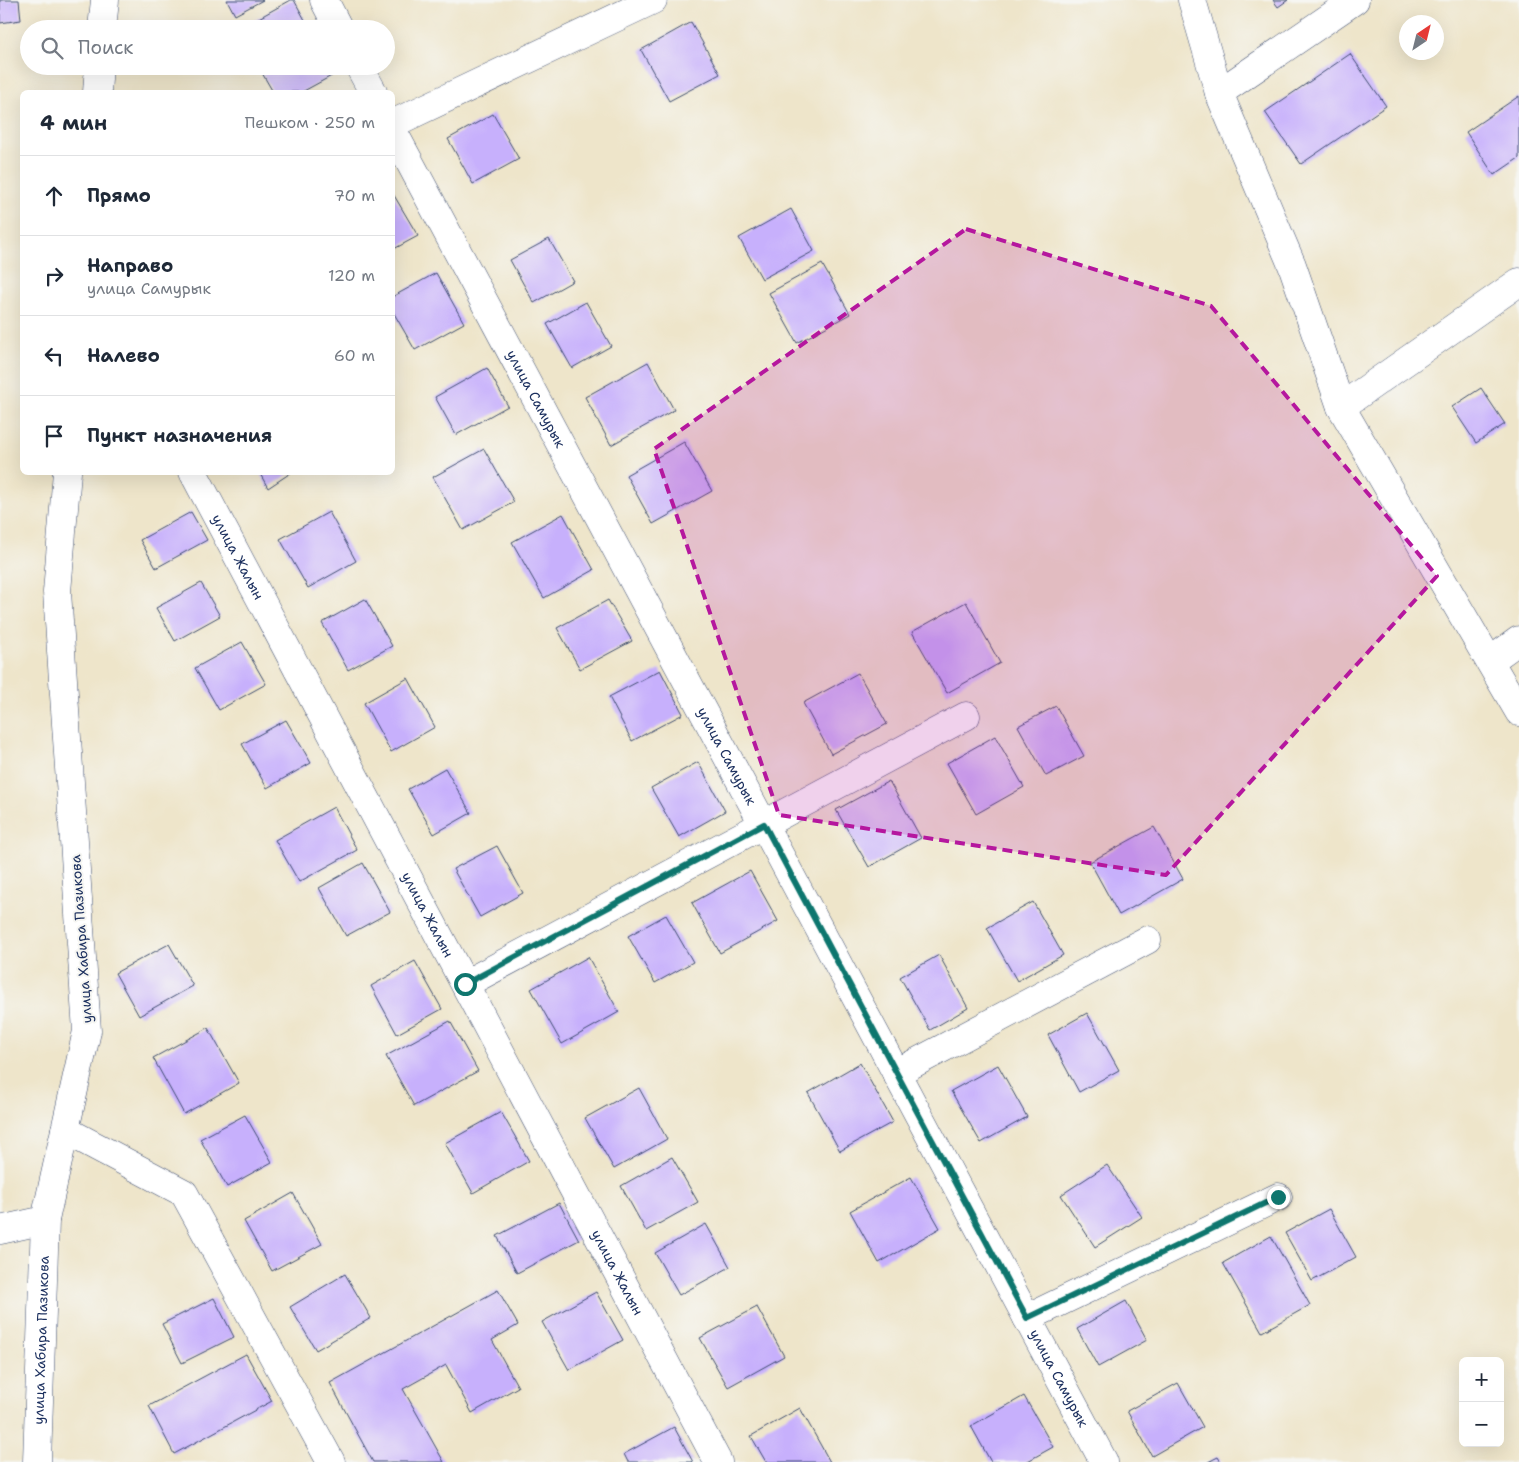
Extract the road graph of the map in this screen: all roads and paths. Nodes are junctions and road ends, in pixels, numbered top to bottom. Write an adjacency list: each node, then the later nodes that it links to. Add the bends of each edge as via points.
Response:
1 (105, 0): 6 (street)
2 (324, 0): 7 (street)
3 (653, 0): 13 (street)
4 (1192, 0): 12 (street)
5 (1355, 0): 12 (street)
6 (103, 20)
7 (334, 20)
8 (98, 75): 10 (street)
9 (364, 75): 11 (street)
10 (97, 90)
11 (372, 90)
12 (1220, 93): 16 (street, via 1292,265)
13 (395, 123)
14 (395, 135): 23 (street, улица Самурык)
15 (1519, 282): 16 (street)
16 (1341, 406): 20 (street)
17 (67, 475): 27 (street, улица Хабира Пазикова, via 57,592 87,1031)
18 (195, 475): 25 (street, улица Жалын)
19 (1519, 640): 20 (street)
20 (1490, 660): 21 (street)
21 (1519, 712)
22 (966, 716): 23 (street)
23 (764, 824): 25 (street); 26 (street, улица Самурык)
24 (1147, 940): 26 (street)
25 (465, 984): 34 (street, улица Жалын)
26 (896, 1073): 31 (street, улица Самурык)
27 (66, 1130): 29 (street, улица Хабира Пазикова); 33 (street, via 184,1192)
28 (1278, 1197): 31 (street)
29 (45, 1220): 30 (street); 32 (street, улица Хабира Пазикова)
30 (0, 1230)
31 (1027, 1318): 35 (street, улица Самурык)
32 (37, 1462)
33 (331, 1462)
34 (718, 1462)
35 (1104, 1462)

